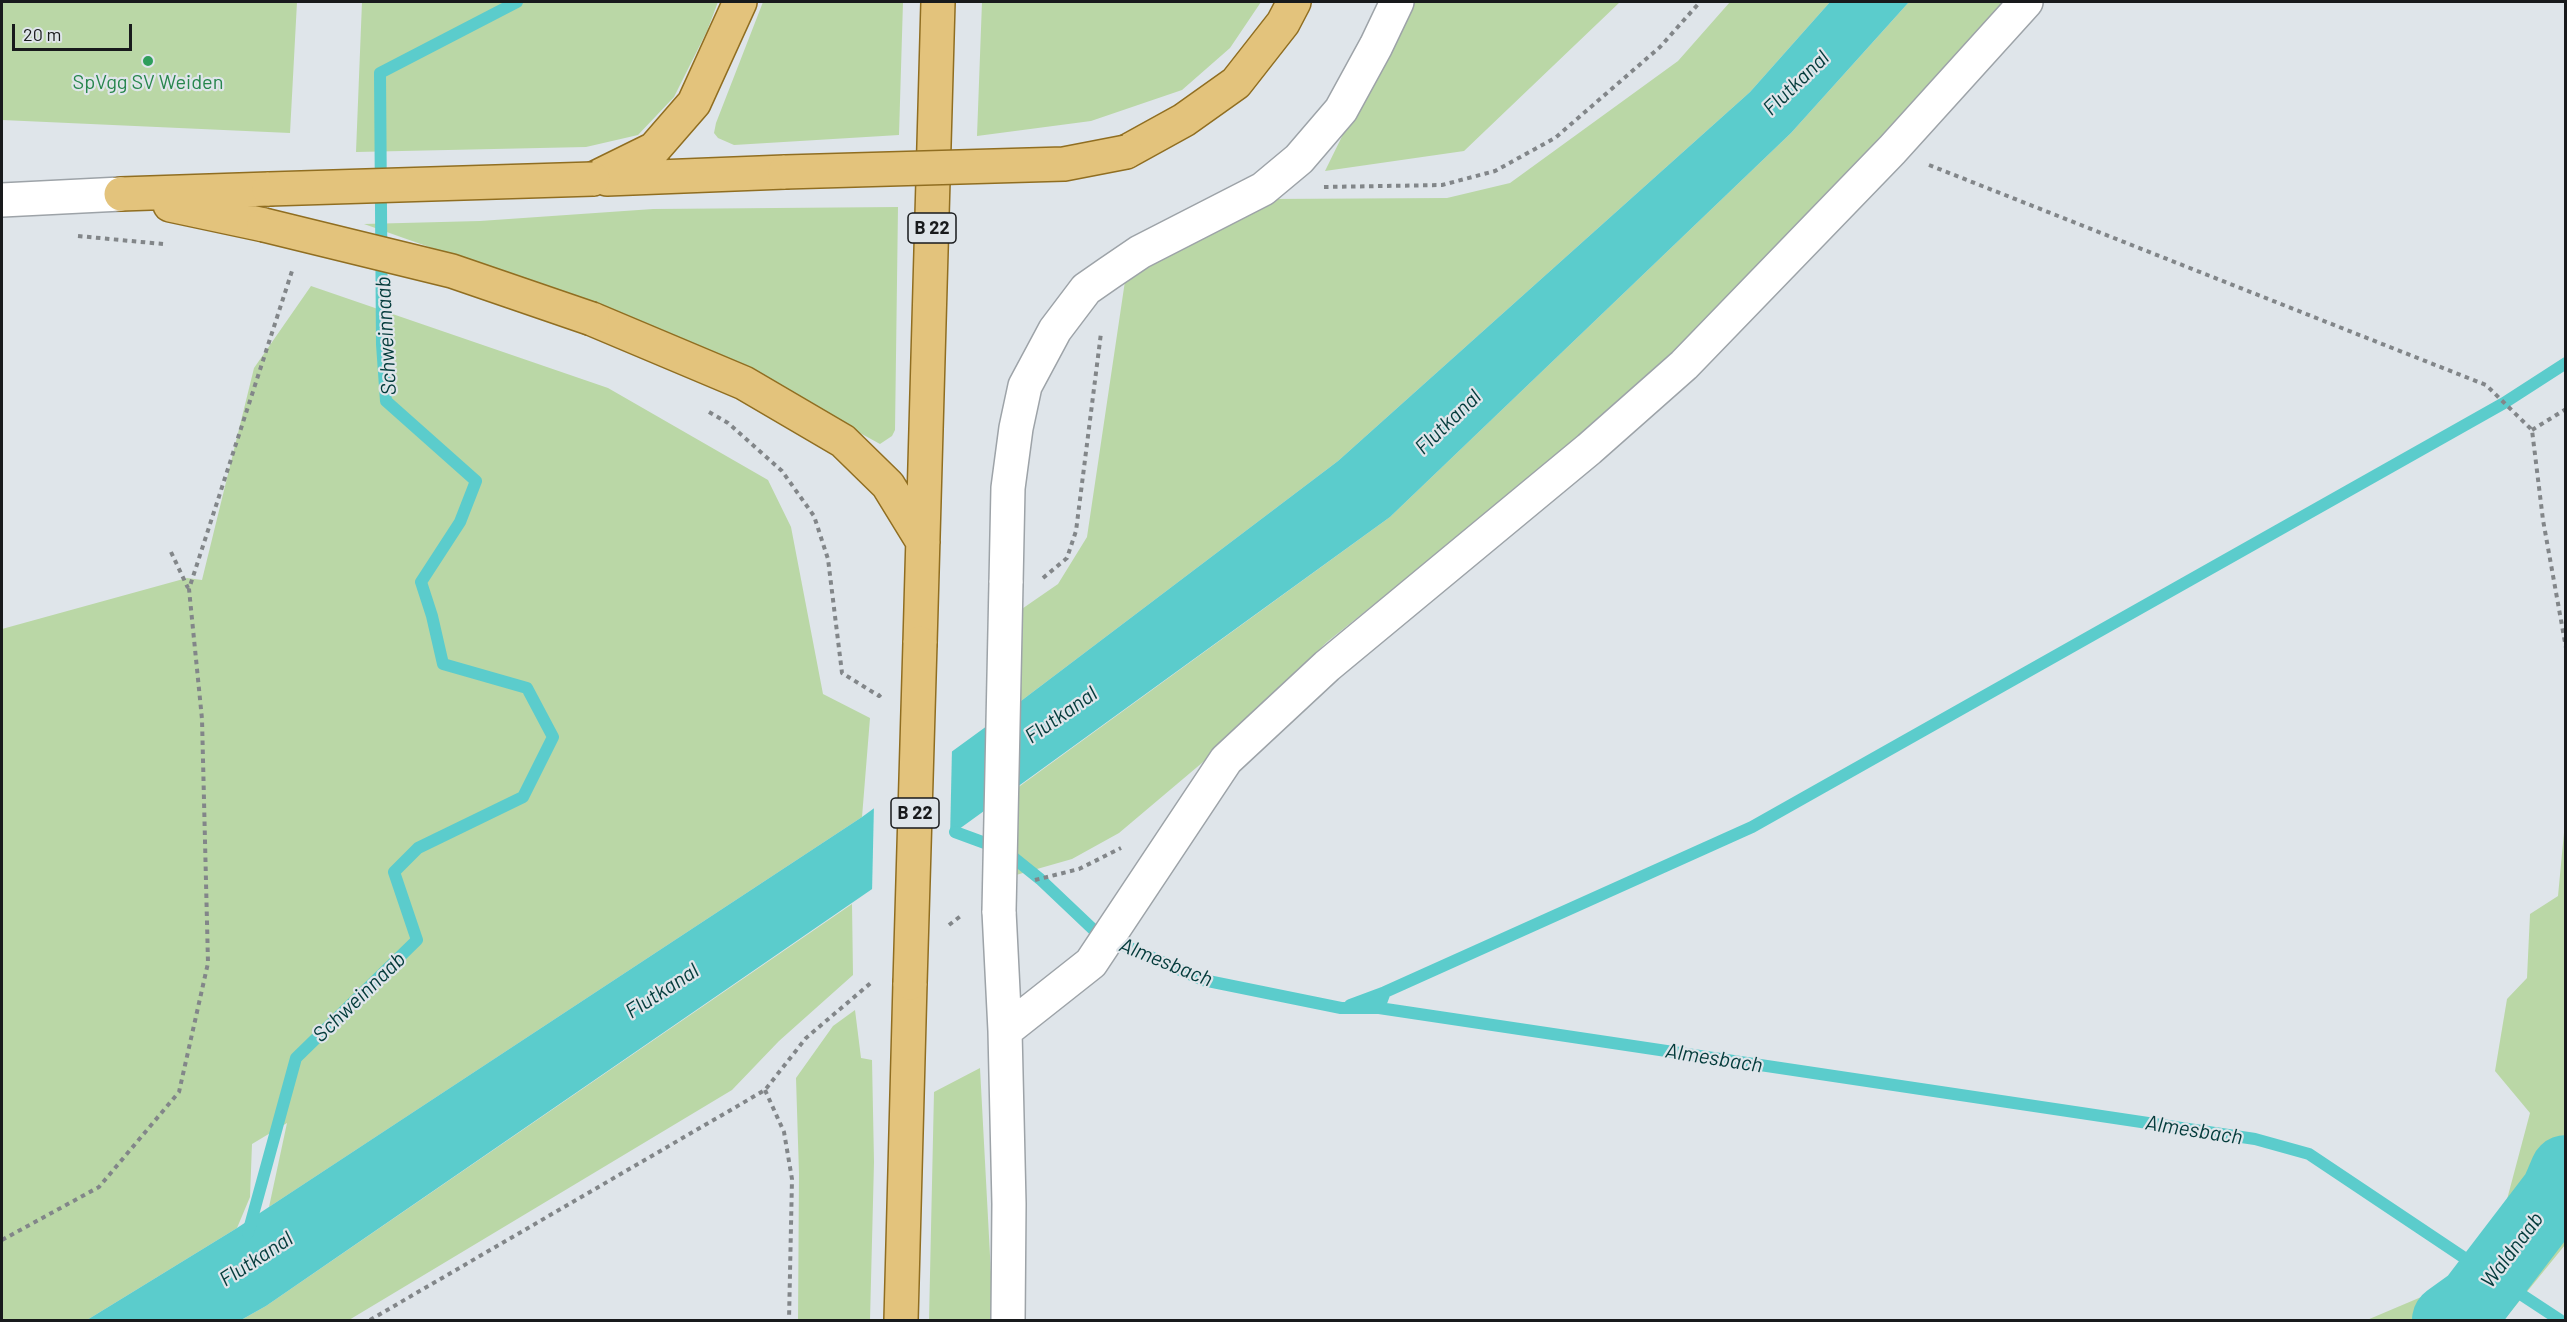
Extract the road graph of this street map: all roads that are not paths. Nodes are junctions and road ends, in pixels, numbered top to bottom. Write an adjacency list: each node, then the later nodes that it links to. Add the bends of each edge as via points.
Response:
1 (740, 2): 6 (main road, via 694,103 654,150)
2 (938, 2): 9 (main road, B 22)
3 (1294, 2): 6 (main road, bridge, via 1283,23 1236,83 1184,120 1126,152 1064,164)
4 (1397, 2): 10 (street, bridge, via 1341,110 1299,159 1263,189 1140,252 1086,289 1055,330 1025,386 1008,488 999,911)
5 (2026, 2): 10 (street, via 1892,150 1684,365 1327,666 1226,760 1091,963)
6 (593, 179): 7 (main road, bridge)
7 (121, 194): 8 (street); 9 (main road, bridge, via 452,270 592,319 744,383 843,441 888,485)
8 (2, 200)
9 (923, 542): 11 (main road, B 22, bridge)
10 (1005, 1031): 12 (street)
11 (901, 1320)
12 (1008, 1320)

